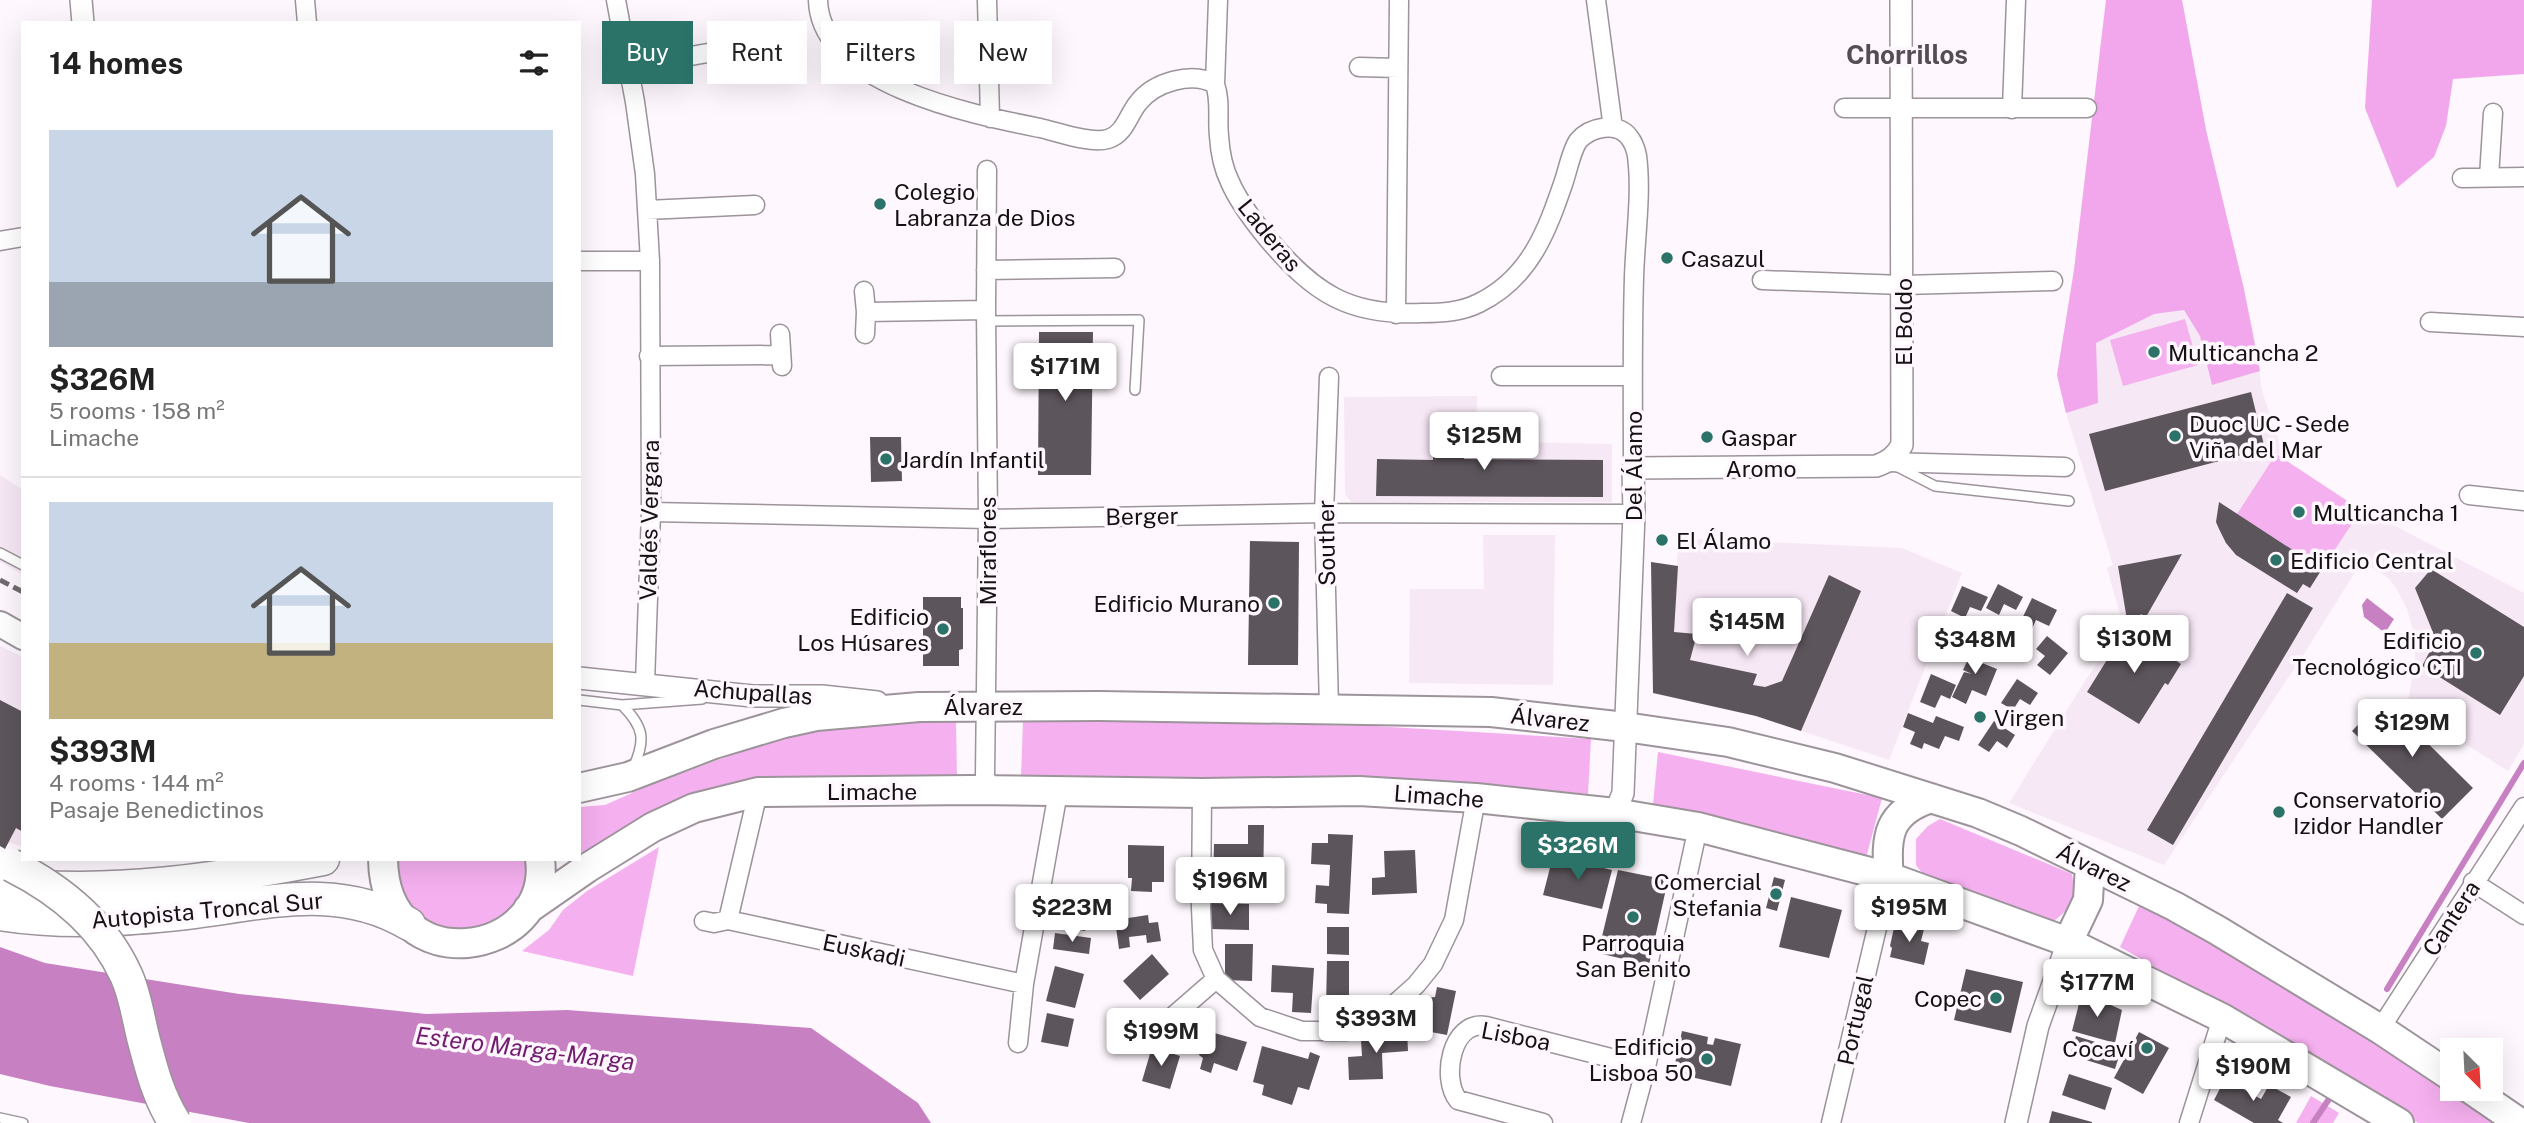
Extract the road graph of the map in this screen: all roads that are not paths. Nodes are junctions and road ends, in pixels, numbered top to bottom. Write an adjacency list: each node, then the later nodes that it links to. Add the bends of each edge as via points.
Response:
1 (81, 0): 11 (street)
2 (305, 0): 12 (street)
3 (617, 0): 13 (street, Valdés Vergara)
4 (818, 0): 23 (street, via 835,45 862,68 903,92)
5 (987, 0): 23 (street)
6 (1218, 0): 17 (street, Laderas)
7 (1399, 0): 15 (street)
8 (1597, 0): 24 (street)
9 (1901, 0): 20 (street, El Boldo)
10 (2016, 0): 21 (street)
11 (83, 21)
12 (307, 21)
13 (621, 21)
14 (1359, 66): 15 (street)
15 (1398, 68): 42 (street)
16 (632, 84): 30 (street, Valdés Vergara)
17 (1215, 84): 23 (street, via 1193,78 1160,86 1138,102 1116,135 1096,140); 42 (street, Laderas, via 1222,159 1230,183 1253,221 1311,285 1342,302)
18 (1844, 108): 20 (street)
19 (2087, 108): 21 (street)
20 (1902, 109): 21 (street); 39 (street, El Boldo)
21 (2012, 109)
22 (2493, 113): 26 (street)
23 (990, 118)
24 (1614, 128): 42 (street, Laderas, via 1589,132 1577,143 1546,232 1525,267 1500,290 1450,313); 50 (street, Del Álamo, via 1624,131 1637,154)
25 (987, 170): 36 (street, Miraflores)
26 (2489, 177): 27 (street); 28 (street)
27 (2524, 177)
28 (2462, 178)
29 (755, 205): 30 (street)
30 (647, 210): 34 (street, Valdés Vergara)
31 (21, 237): 32 (street)
32 (0, 241)
33 (581, 261): 34 (street)
34 (649, 261): 48 (street, Valdés Vergara)
35 (1115, 268): 36 (street)
36 (986, 270): 43 (street, Miraflores)
37 (1762, 280): 39 (street)
38 (2053, 281): 39 (street)
39 (1903, 285): 53 (street, El Boldo, via 1902,445)
40 (864, 291): 41 (street)
41 (866, 312): 43 (street); 47 (street)
42 (1396, 314)
43 (986, 315): 52 (lane, via 1139,320); 62 (street, Miraflores)
44 (2430, 322): 45 (street)
45 (2524, 327)
46 (780, 334): 48 (street, via 781,360)
47 (865, 334)
48 (649, 356): 59 (street, Valdés Vergara)
49 (1501, 376): 50 (street)
50 (1633, 376): 55 (street, Del Álamo)
51 (1329, 377): 60 (street, Souther)
52 (1135, 390)
53 (1888, 462): 54 (street); 55 (street, Aromo, via 1861,468); 57 (lane, via 1935,486)
54 (2065, 467)
55 (1633, 468): 61 (street, Del Álamo)
56 (2469, 495): 58 (street)
57 (2068, 501)
58 (2524, 501)
59 (651, 512): 62 (street, Berger); 68 (street, Valdés Vergara)
60 (1324, 513): 61 (street, Berger); 62 (street, Berger); 74 (street, Souther)
61 (1634, 514): 75 (street, Del Álamo)
62 (988, 519): 72 (street, Miraflores)
63 (0, 553): 64 (lane)
64 (21, 564)
65 (0, 624): 66 (main road)
66 (21, 636)
67 (581, 678): 68 (street, Achupallas)
68 (645, 683): 69 (street, Achupallas)
69 (752, 696): 71 (lane); 73 (street, Achupallas, via 822,696)
70 (581, 700): 71 (lane)
71 (622, 705): 76 (lane, via 639,724 642,735)
72 (985, 706): 73 (main road, Álvarez); 74 (main road, Álvarez); 78 (street, Miraflores, via 985,776)
73 (928, 707): 76 (main road, Álvarez, via 784,723)
74 (1329, 708): 75 (main road, Álvarez, via 1491,712)
75 (1625, 727): 83 (main road, Álvarez, via 1728,742); 85 (street, Del Álamo, via 1623,793)
76 (628, 777): 77 (main road, Álvarez)
77 (581, 788)
78 (991, 791): 79 (main road, Limache); 80 (main road, Limache)
79 (758, 792): 95 (main road, Limache, via 694,808 653,827); 98 (street)
80 (1058, 792): 81 (main road, Limache); 103 (street)
81 (1202, 793): 82 (main road, Limache, via 1359,791); 102 (street, via 1203,950)
82 (1476, 798): 85 (main road, Limache); 102 (street, via 1454,920 1433,964 1379,1018 1346,1031 1302,1031 1260,1017)
83 (1931, 798): 91 (main road, Álvarez, via 2010,827); 93 (main road, via 1904,810 1892,826 1886,850)
84 (2524, 807): 94 (street, Cantera)
85 (1615, 813): 86 (main road, Limache)
86 (1698, 827): 93 (main road, Limache); 108 (street)
87 (304, 861): 90 (highway, Autopista Troncal Sur)
88 (383, 861): 100 (main road, Limache, via 388,895)
89 (540, 861): 95 (main road, Limache, via 538,888)
90 (284, 863): 92 (highway, Autopista Troncal Sur, via 183,882 90,889 59,889)
91 (2090, 865): 101 (main road, via 2088,901); 106 (main road, Álvarez, via 2206,924)
92 (4, 870): 114 (highway, bridge, via 35,877 78,909 117,958 127,977 158,1092)
93 (1889, 877): 101 (main road, Limache); 117 (street, Portugal)
94 (2473, 882): 97 (street); 106 (street, Cantera)
95 (528, 909): 100 (main road, Limache, via 499,935 462,945 425,936)
96 (0, 914): 100 (highway, Autopista Troncal Sur, via 80,922 324,898 363,903)
97 (2524, 915)
98 (728, 920): 99 (street, Euskadi); 103 (street, Euskadi)
99 (704, 921)
100 (409, 924)
101 (2068, 942): 104 (main road, Limache); 118 (street, via 2038,1026)
102 (1216, 979): 105 (street)
103 (1024, 984): 107 (street)
104 (2222, 1018): 119 (street); 120 (main road, Limache)
105 (1162, 1026)
106 (2380, 1029): 109 (main road, Álvarez)
107 (1018, 1043)
108 (1646, 1067): 115 (street, Lisboa, via 1486,1026 1464,1030 1456,1041 1449,1080 1458,1100); 116 (street)
109 (2440, 1069)
110 (2491, 1101): 112 (main road)
111 (0, 1118): 113 (lane)
112 (2521, 1119)
113 (23, 1123)
114 (175, 1123)
115 (1543, 1123)
116 (1631, 1123)
117 (1831, 1123)
118 (2016, 1123)
119 (2189, 1123)
120 (2399, 1123)

